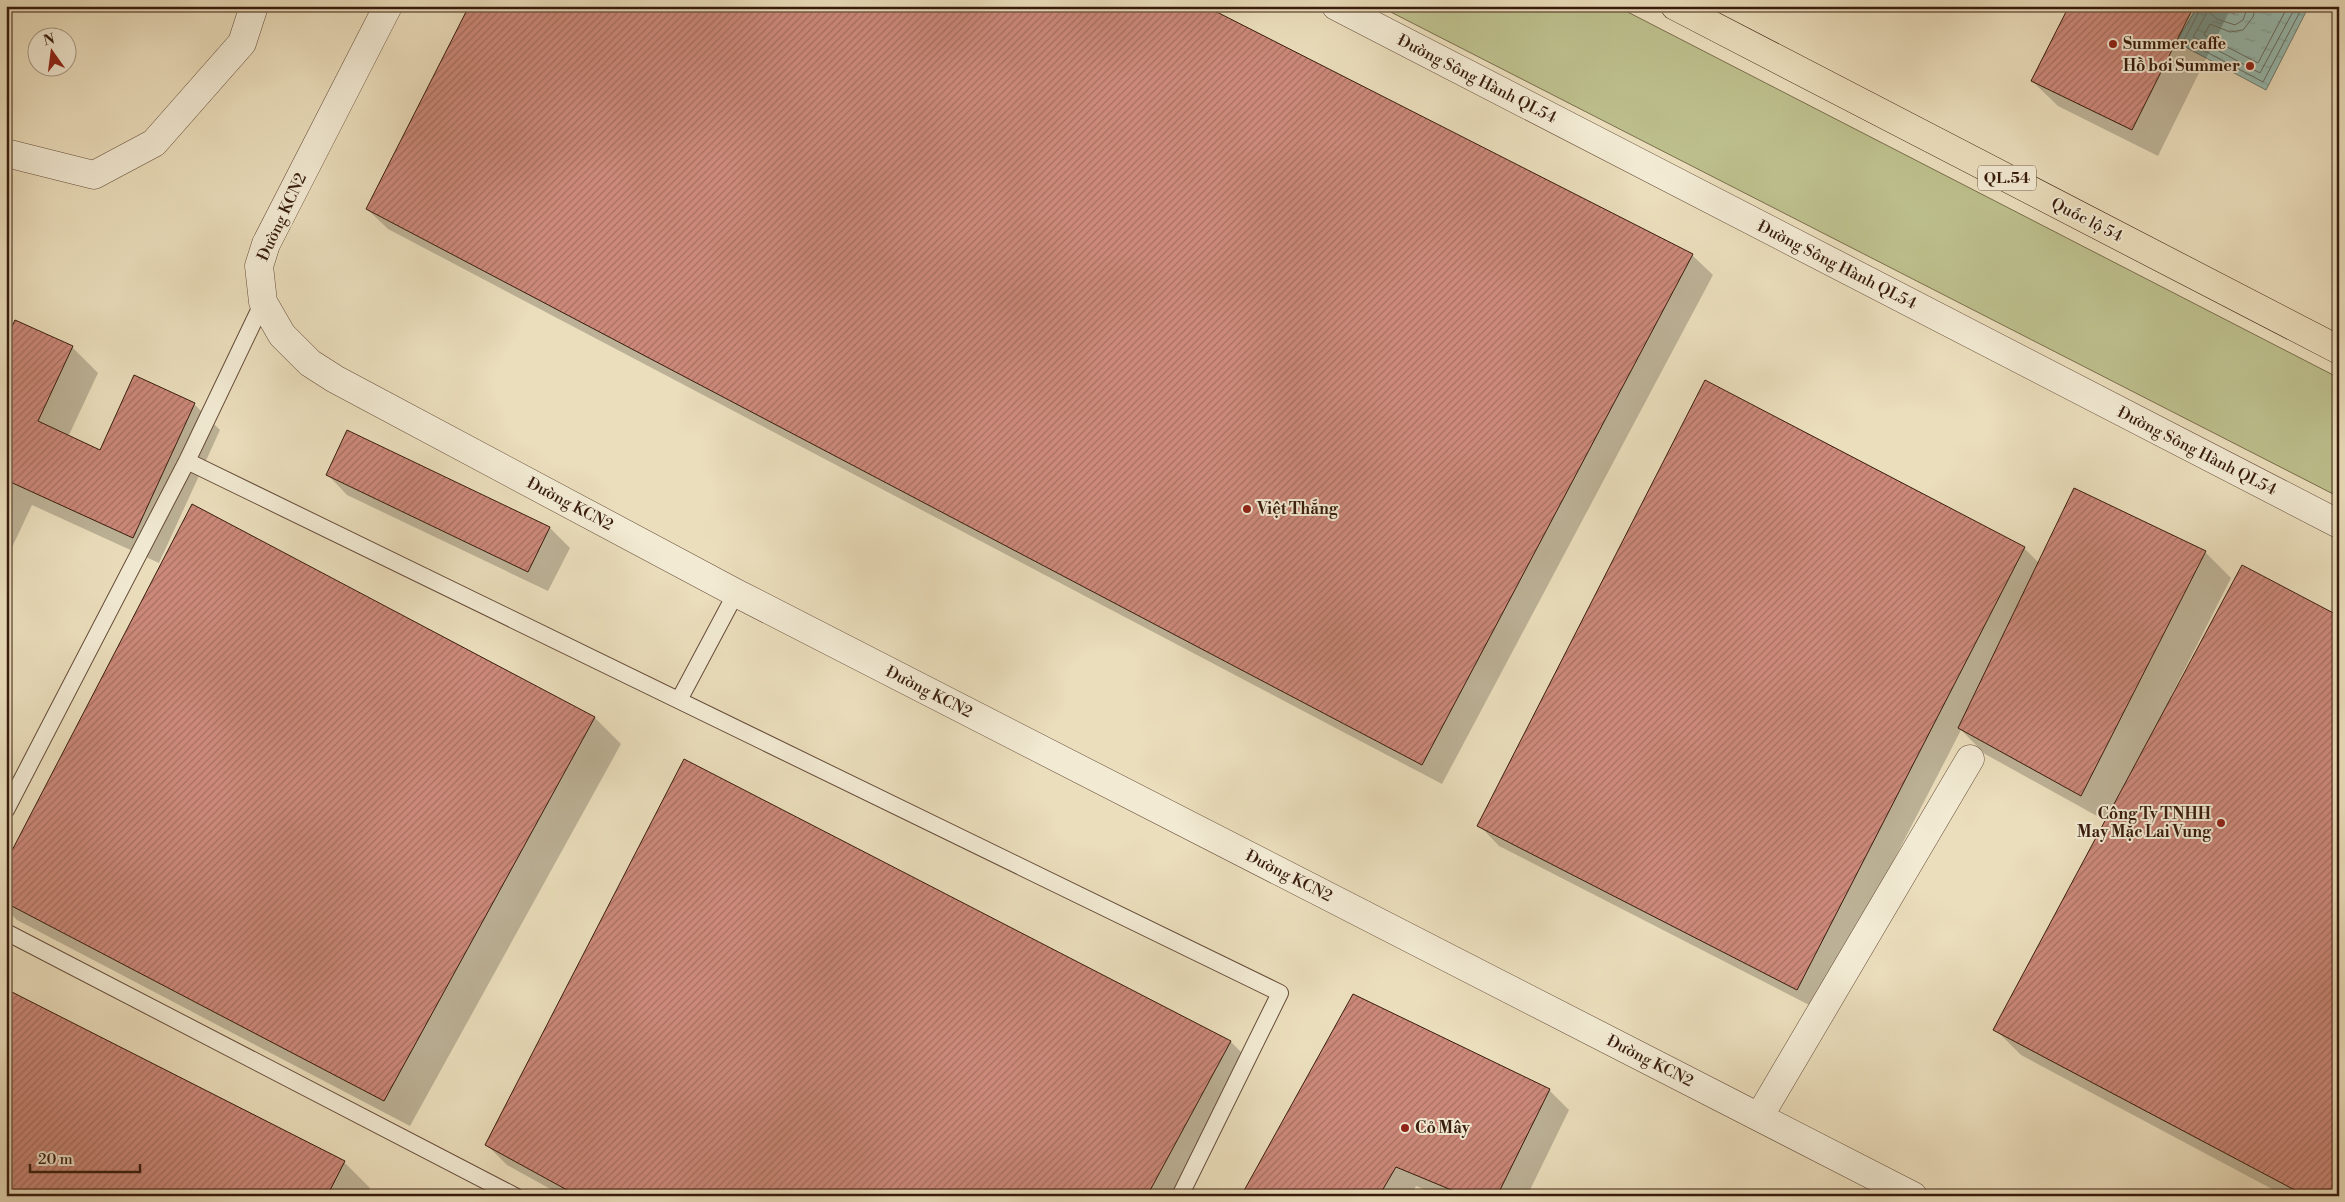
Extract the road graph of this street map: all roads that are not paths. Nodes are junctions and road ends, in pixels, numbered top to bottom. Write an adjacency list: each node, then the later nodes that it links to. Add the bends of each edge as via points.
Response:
1 (254, 6): 5 (street, via 242,43 154,143 94,175)
2 (388, 6): 6 (street, Đường KCN2, via 266,244 259,266)
3 (1336, 6): 9 (street, Đường Sông Hành QL54)
4 (1675, 6): 7 (highway, Quốc lộ 54 / QL.54)
5 (6, 153)
6 (263, 302): 8 (lane); 10 (street, Đường KCN2, via 282,335 310,364)
7 (2339, 350)
8 (187, 461): 11 (lane); 13 (lane)
9 (2339, 524)
10 (736, 593): 11 (lane); 15 (street, Đường KCN2)
11 (679, 700): 17 (lane, via 1280,993)
12 (1970, 759): 15 (street)
13 (6, 810)
14 (6, 932): 16 (lane)
15 (1758, 1117): 18 (street, Đường KCN2)
16 (515, 1196)
17 (1180, 1196)
18 (1913, 1196)

